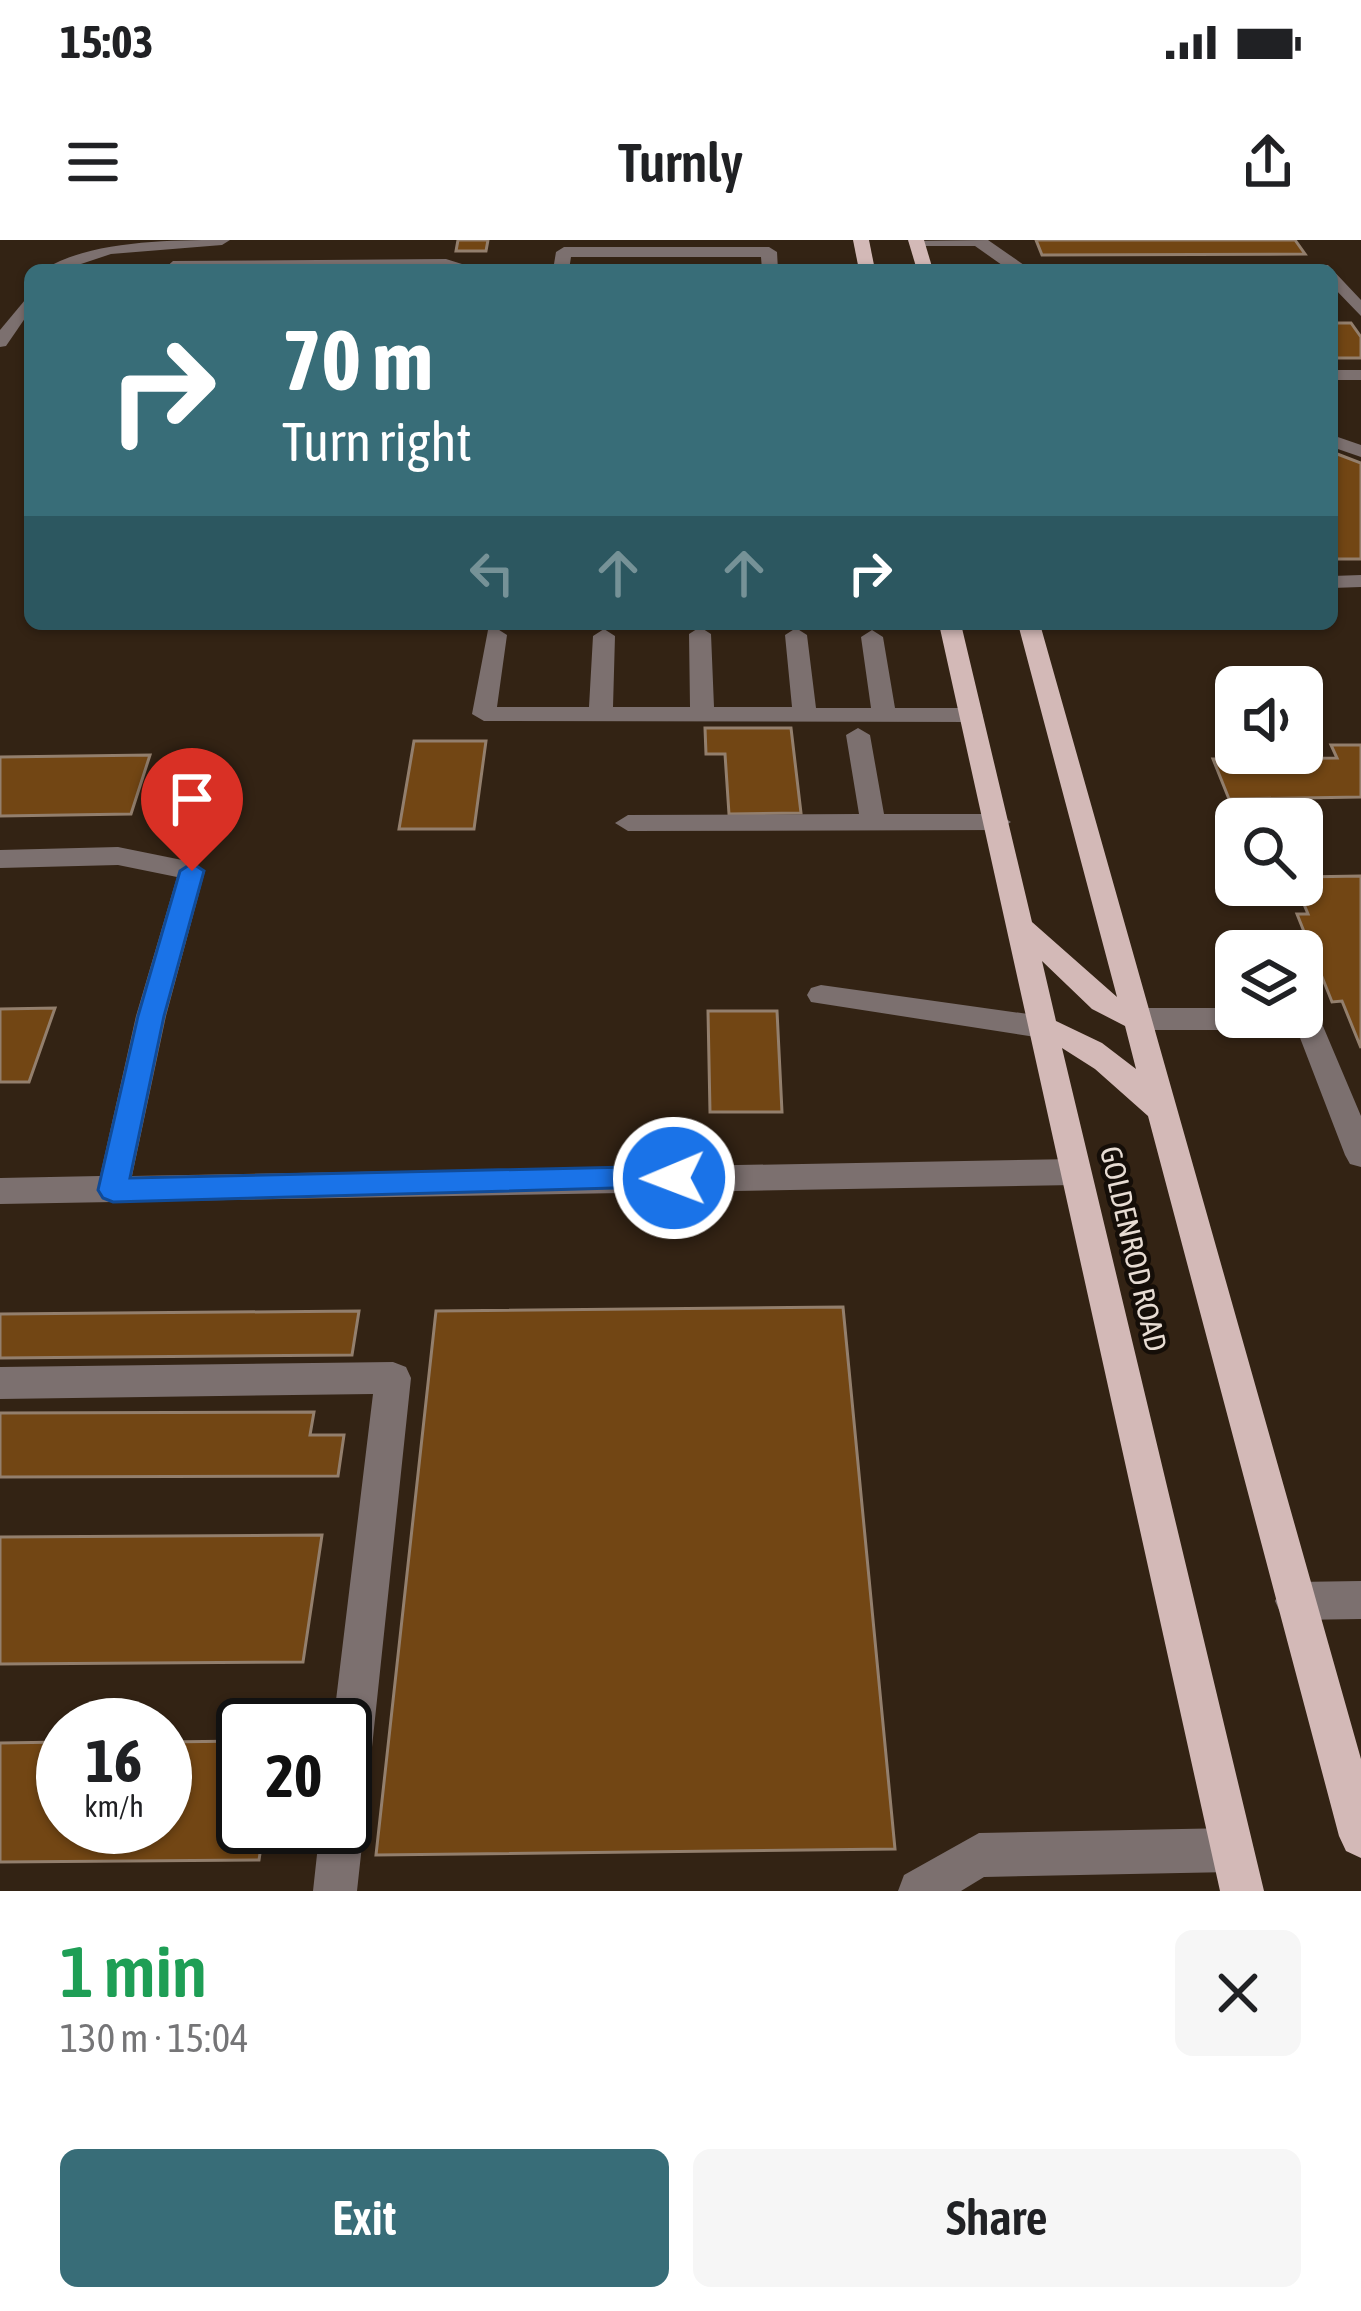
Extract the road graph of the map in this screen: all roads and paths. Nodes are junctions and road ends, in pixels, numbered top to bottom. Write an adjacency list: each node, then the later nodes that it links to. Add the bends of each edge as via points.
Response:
1 (916, 240): 2 (lane)
2 (979, 240): 7 (lane)
3 (229, 241): 4 (lane, via 106,246)
4 (61, 264)
5 (562, 264): 6 (lane, via 564,253 769,252)
6 (770, 264)
7 (1012, 264)
8 (1338, 282): 10 (lane)
9 (24, 308): 11 (lane)
10 (1359, 309)
11 (0, 342)
12 (951, 630): 23 (main road, GOLDENROD ROAD)
13 (1031, 630): 31 (main road, GOLDENROD ROAD)
14 (700, 634): 22 (lane)
15 (496, 635): 21 (lane, via 484,714)
16 (796, 635): 19 (lane)
17 (604, 636): 21 (lane)
18 (872, 637): 20 (lane)
19 (805, 713): 20 (lane); 22 (lane)
20 (884, 713): 23 (lane)
21 (601, 714): 22 (lane)
22 (702, 714)
23 (971, 715): 25 (main road, GOLDENROD ROAD)
24 (858, 735): 27 (lane)
25 (998, 823): 27 (lane); 29 (main road, GOLDENROD ROAD)
26 (628, 824): 27 (lane)
27 (873, 824)
28 (0, 859): 36 (lane, via 118,856 192,871)
29 (1021, 927): 31 (main road, via 1108,1010); 32 (main road, GOLDENROD ROAD)
30 (821, 995): 32 (lane)
31 (1135, 1019): 33 (main road, GOLDENROD ROAD); 34 (lane, via 1307,1019)
32 (1042, 1027): 33 (main road, via 1101,1054); 35 (main road, GOLDENROD ROAD)
33 (1161, 1109): 40 (main road, GOLDENROD ROAD)
34 (1361, 1155)
35 (1075, 1172): 36 (lane); 44 (main road, GOLDENROD ROAD)
36 (113, 1190): 37 (lane)
37 (0, 1191)
38 (0, 1383): 41 (lane, via 393,1378)
39 (1361, 1600): 40 (lane)
40 (1295, 1601): 42 (main road, GOLDENROD ROAD)
41 (357, 1698)
42 (1361, 1836)
43 (339, 1854): 45 (lane)
44 (1237, 1870): 46 (lane, via 980,1855)
45 (335, 1891)
46 (920, 1891)

